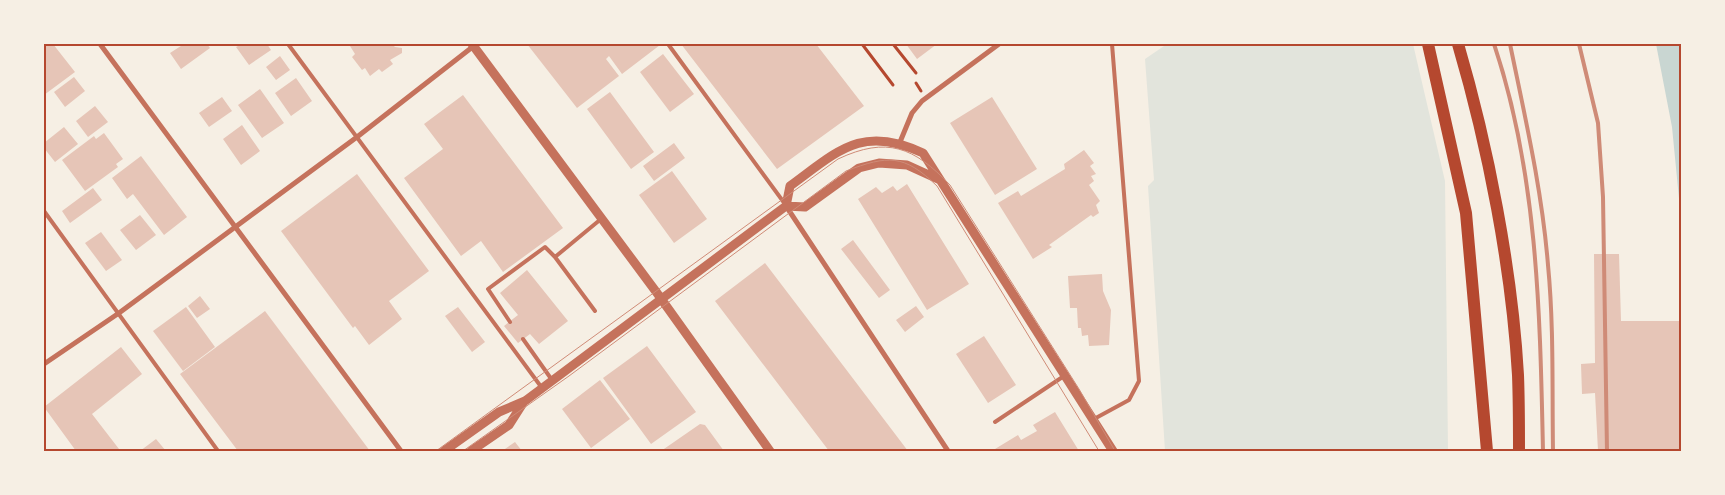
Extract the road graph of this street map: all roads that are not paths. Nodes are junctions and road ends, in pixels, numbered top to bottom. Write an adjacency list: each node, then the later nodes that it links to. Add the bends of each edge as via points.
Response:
1 (100, 44): 15 (street)
2 (288, 44): 9 (lane)
3 (668, 44): 12 (lane)
4 (999, 44): 10 (street, via 922,101 912,113)
5 (1112, 44): 27 (lane, via 1139,381 1129,400)
6 (1428, 44): 36 (highway, via 1466,213)
7 (1458, 44): 37 (highway, via 1474,101 1510,298 1518,375)
8 (474, 45): 9 (street); 14 (street)
9 (357, 137): 15 (street); 25 (lane)
10 (900, 142): 11 (street, via 923,153); 12 (street, via 881,140 842,148 790,186)
11 (940, 180): 12 (street, via 907,165 879,163 859,168 805,207); 23 (street)
12 (786, 206): 17 (street); 34 (street)
13 (44, 211): 19 (lane)
14 (601, 219): 16 (lane); 17 (street)
15 (235, 227): 19 (street); 30 (street)
16 (555, 258): 18 (lane); 20 (lane, via 545,247 488,289)
17 (660, 298): 24 (street); 33 (street)
18 (595, 311)
19 (119, 313): 22 (street); 29 (lane)
20 (510, 322)
21 (523, 339): 24 (lane)
22 (44, 364)
23 (1066, 375): 27 (street); 28 (lane)
24 (552, 381): 25 (street)
25 (542, 388): 26 (street)
26 (525, 401): 31 (street, via 499,412); 32 (street, via 509,425)
27 (1094, 418): 35 (street)
28 (995, 422)
29 (218, 451)
30 (401, 451)
31 (444, 451)
32 (471, 451)
33 (770, 451)
34 (948, 451)
35 (1113, 451)
36 (1487, 451)
37 (1519, 451)

